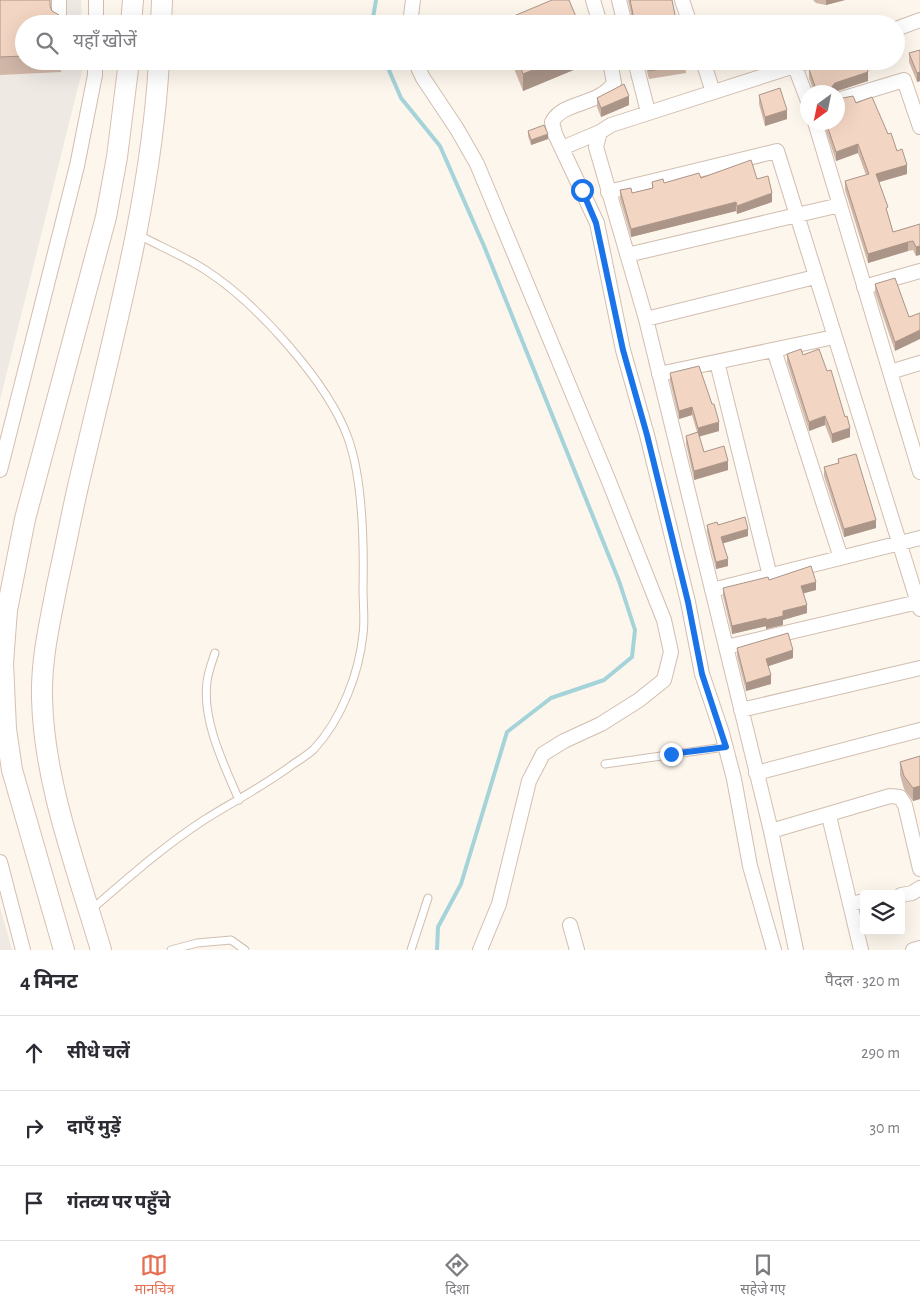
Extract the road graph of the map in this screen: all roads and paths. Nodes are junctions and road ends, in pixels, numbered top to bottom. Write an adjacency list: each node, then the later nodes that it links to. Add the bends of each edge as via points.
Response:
1 (59, 0): 9 (street)
2 (96, 0): 10 (street)
3 (133, 0): 11 (main road)
4 (162, 0): 12 (main road)
5 (413, 0): 13 (street)
6 (594, 0): 14 (street)
7 (618, 0): 15 (street)
8 (682, 0): 16 (street)
9 (59, 15)
10 (96, 15)
11 (132, 15)
12 (161, 15)
13 (411, 15)
14 (598, 15)
15 (622, 15)
16 (687, 15)
17 (920, 20): 18 (street)
18 (905, 26)
19 (95, 70): 51 (street, via 77,166)
20 (128, 70): 57 (main road, via 106,216 25,519)
21 (158, 70): 39 (main road)
22 (419, 70): 87 (street, via 477,164 612,488 664,620 671,652 664,680 639,700 602,724 543,754 529,781 499,904)
23 (612, 70): 35 (street, via 614,83 607,92 557,113 552,122)
24 (637, 70): 31 (street)
25 (706, 70): 29 (street)
26 (785, 70): 29 (street)
27 (796, 70): 28 (street)
28 (802, 85)
29 (713, 92): 31 (street)
30 (845, 98): 32 (street, via 904,80)
31 (648, 112): 34 (street)
32 (920, 127)
33 (817, 130): 37 (street)
34 (600, 132): 35 (street); 36 (street, via 596,147)
35 (562, 148): 65 (street, via 596,223 623,350 650,444 688,602 702,674)
36 (608, 192): 38 (street, via 777,151); 40 (street)
37 (840, 205): 38 (street); 43 (street)
38 (796, 215): 40 (street); 42 (street)
39 (136, 233): 68 (lane, via 206,270 266,323 332,404 348,437 356,469 364,568 363,634 347,694 332,725 313,750); 78 (main road, via 46,637 42,696 47,757)
40 (627, 254): 44 (street)
41 (920, 271): 43 (street)
42 (815, 277): 44 (street); 45 (street)
43 (864, 287): 49 (street)
44 (646, 319): 50 (street)
45 (834, 337): 46 (street); 54 (street)
46 (774, 350): 47 (street); 55 (street)
47 (717, 362): 50 (street); 56 (street)
48 (920, 363): 49 (street)
49 (890, 372): 52 (street)
50 (659, 374): 58 (street)
51 (0, 470)
52 (920, 472)
53 (920, 538): 54 (street)
54 (899, 543): 55 (street); 59 (street)
55 (841, 558): 56 (street)
56 (770, 576): 58 (street)
57 (6, 578): 82 (main road, via 3,664 12,770)
58 (712, 590): 60 (street)
59 (919, 605): 60 (street)
60 (726, 647): 63 (street)
61 (215, 652): 68 (lane, via 206,696 220,750)
62 (920, 668): 63 (street)
63 (741, 710): 67 (street)
64 (920, 730): 67 (street)
65 (726, 747): 66 (lane); 89 (street, via 750,866)
66 (605, 764)
67 (756, 773): 70 (street)
68 (239, 800): 78 (lane, via 171,842)
69 (829, 816): 70 (street); 72 (street, via 890,796 900,797 905,805); 77 (street)
70 (770, 831): 90 (street)
71 (0, 862): 81 (street)
72 (920, 869)
73 (920, 888): 74 (street)
74 (905, 894)
75 (428, 898): 86 (lane)
76 (860, 902): 77 (street)
77 (850, 904): 91 (street)
78 (90, 911): 83 (main road)
79 (570, 925): 88 (street)
80 (920, 948): 92 (street)
81 (23, 950)
82 (64, 950)
83 (101, 950)
84 (171, 950): 85 (lane, via 197,943 231,940)
85 (245, 950)
86 (411, 950)
87 (480, 950)
88 (578, 950)
89 (774, 950)
90 (796, 950)
91 (861, 950)
92 (913, 950)

